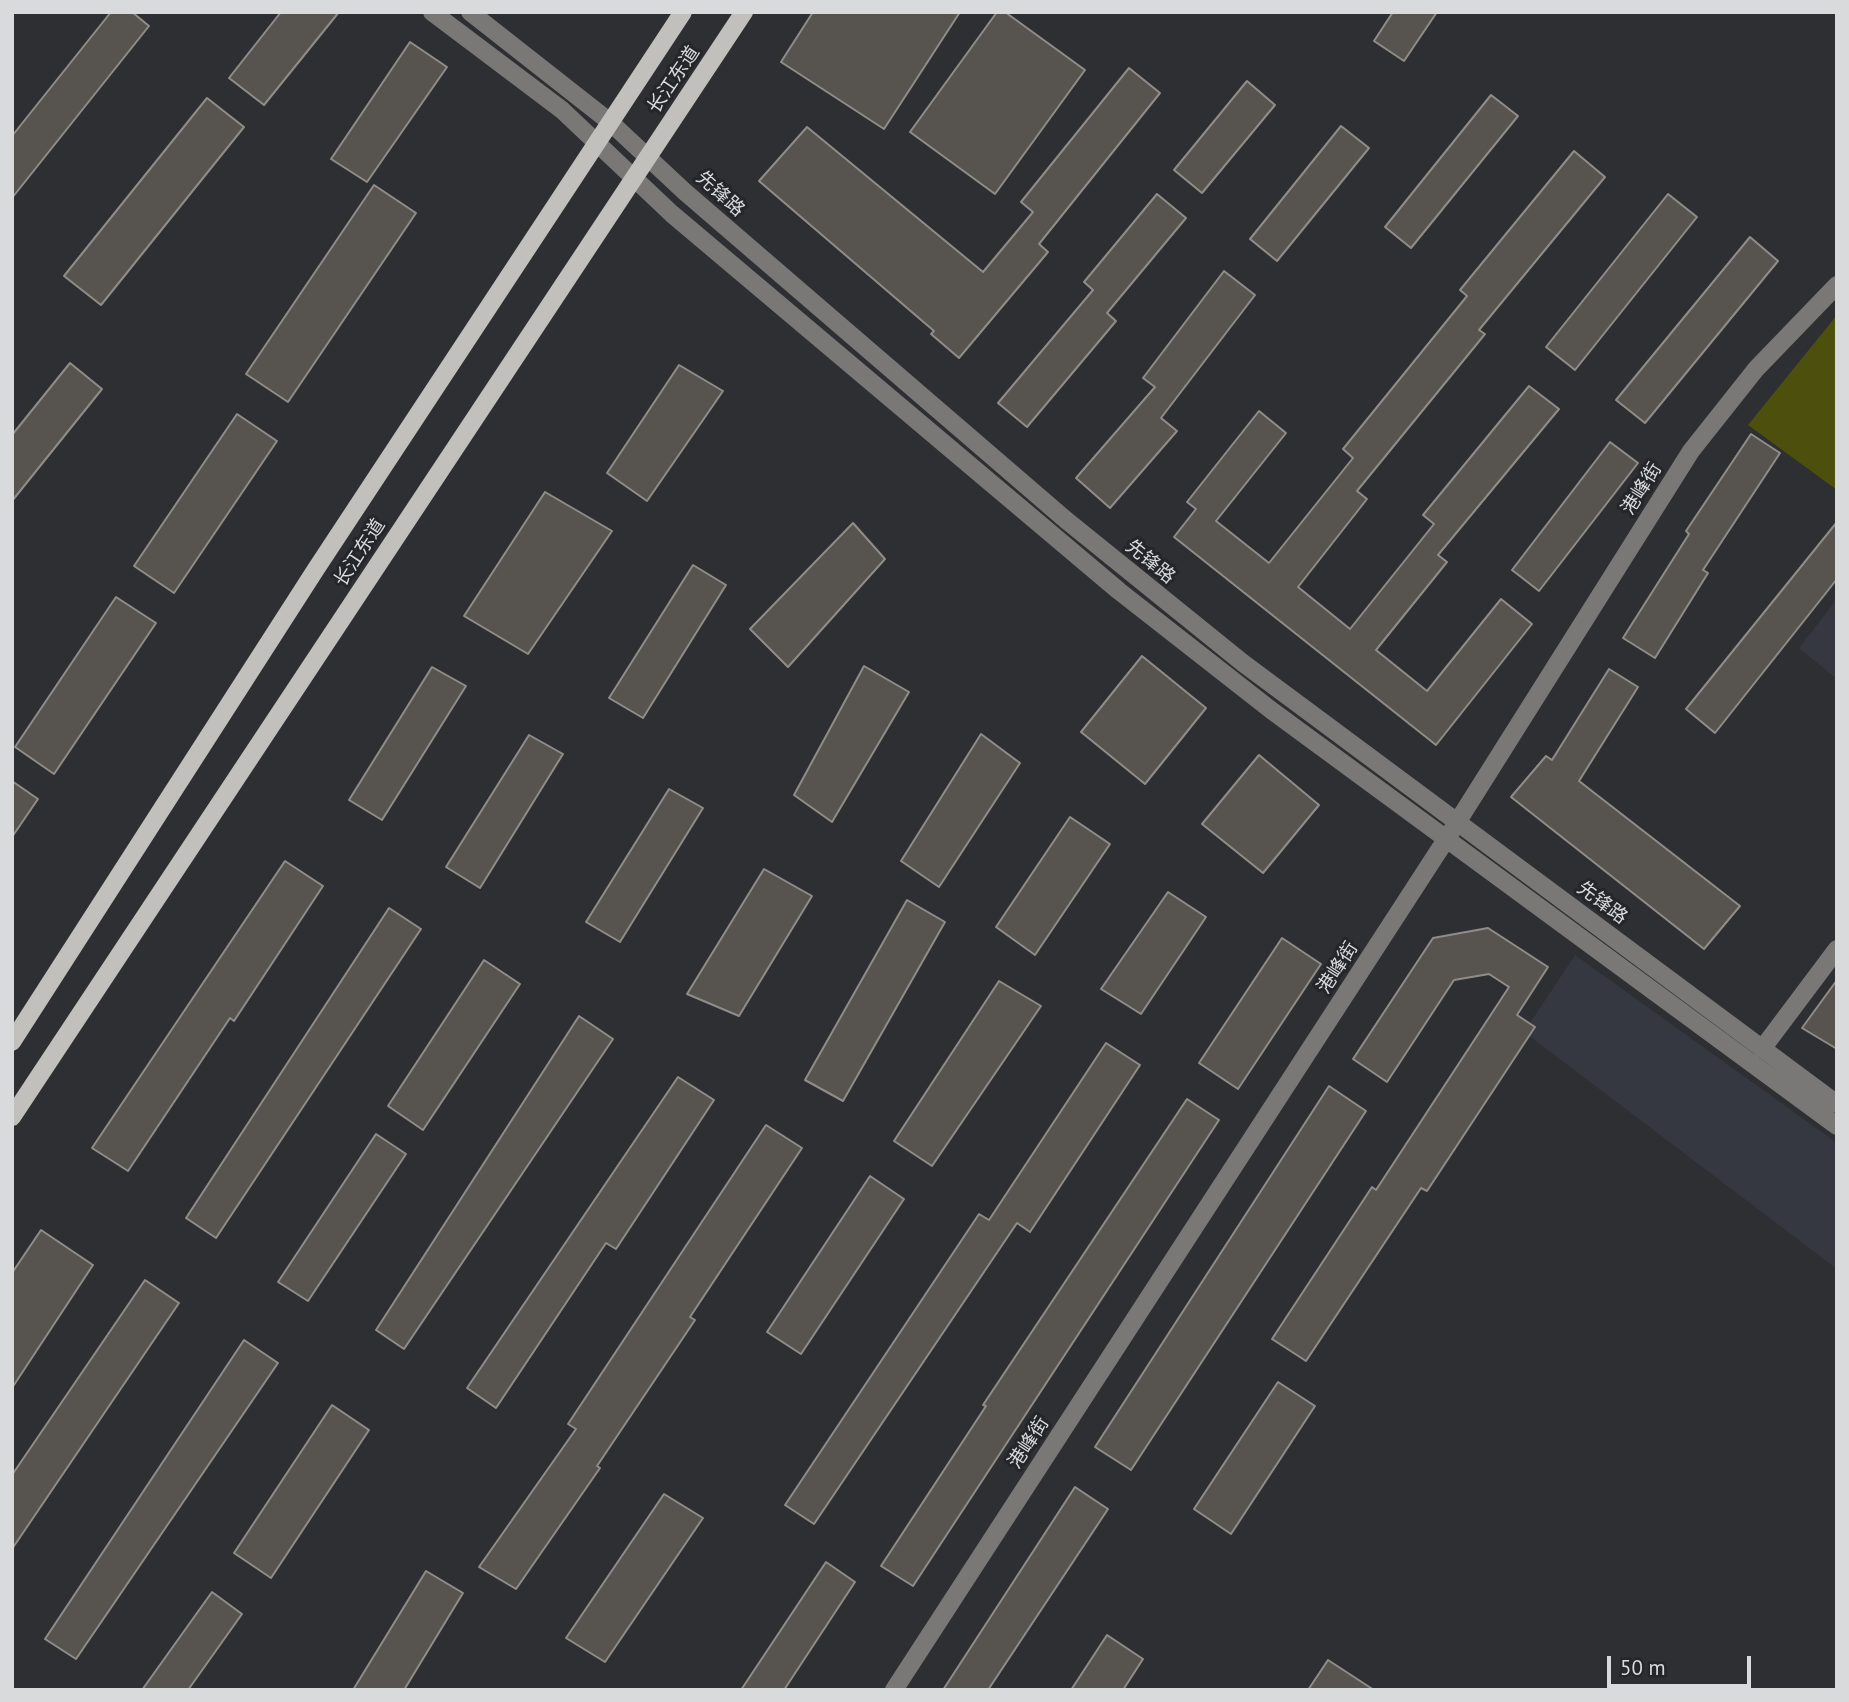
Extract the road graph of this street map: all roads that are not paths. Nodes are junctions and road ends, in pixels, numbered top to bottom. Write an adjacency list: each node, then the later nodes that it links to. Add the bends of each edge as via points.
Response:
1 (432, 12): 6 (street)
2 (470, 12): 5 (street, 先锋路)
3 (683, 12): 5 (main road, 长江东道)
4 (744, 12): 7 (main road, 长江东道)
5 (610, 122): 6 (main road, 长江东道); 7 (street, 先锋路)
6 (597, 142): 8 (street); 13 (main road, 长江东道)
7 (649, 155): 8 (main road, 长江东道); 10 (street, 先锋路, via 695,201 1066,520 1244,663)
8 (635, 176): 11 (street, via 683,223 1119,591); 16 (main road, 长江东道)
9 (1837, 285): 10 (street, 港峰街, via 1756,369 1691,451)
10 (1458, 821): 11 (street, 港峰街); 14 (street, 先锋路)
11 (1446, 839): 17 (street); 18 (street, 港峰街)
12 (1837, 949): 14 (street)
13 (12, 1042)
14 (1762, 1049): 15 (street, 先锋路)
15 (1837, 1104)
16 (12, 1117)
17 (1837, 1126)
18 (894, 1690)

